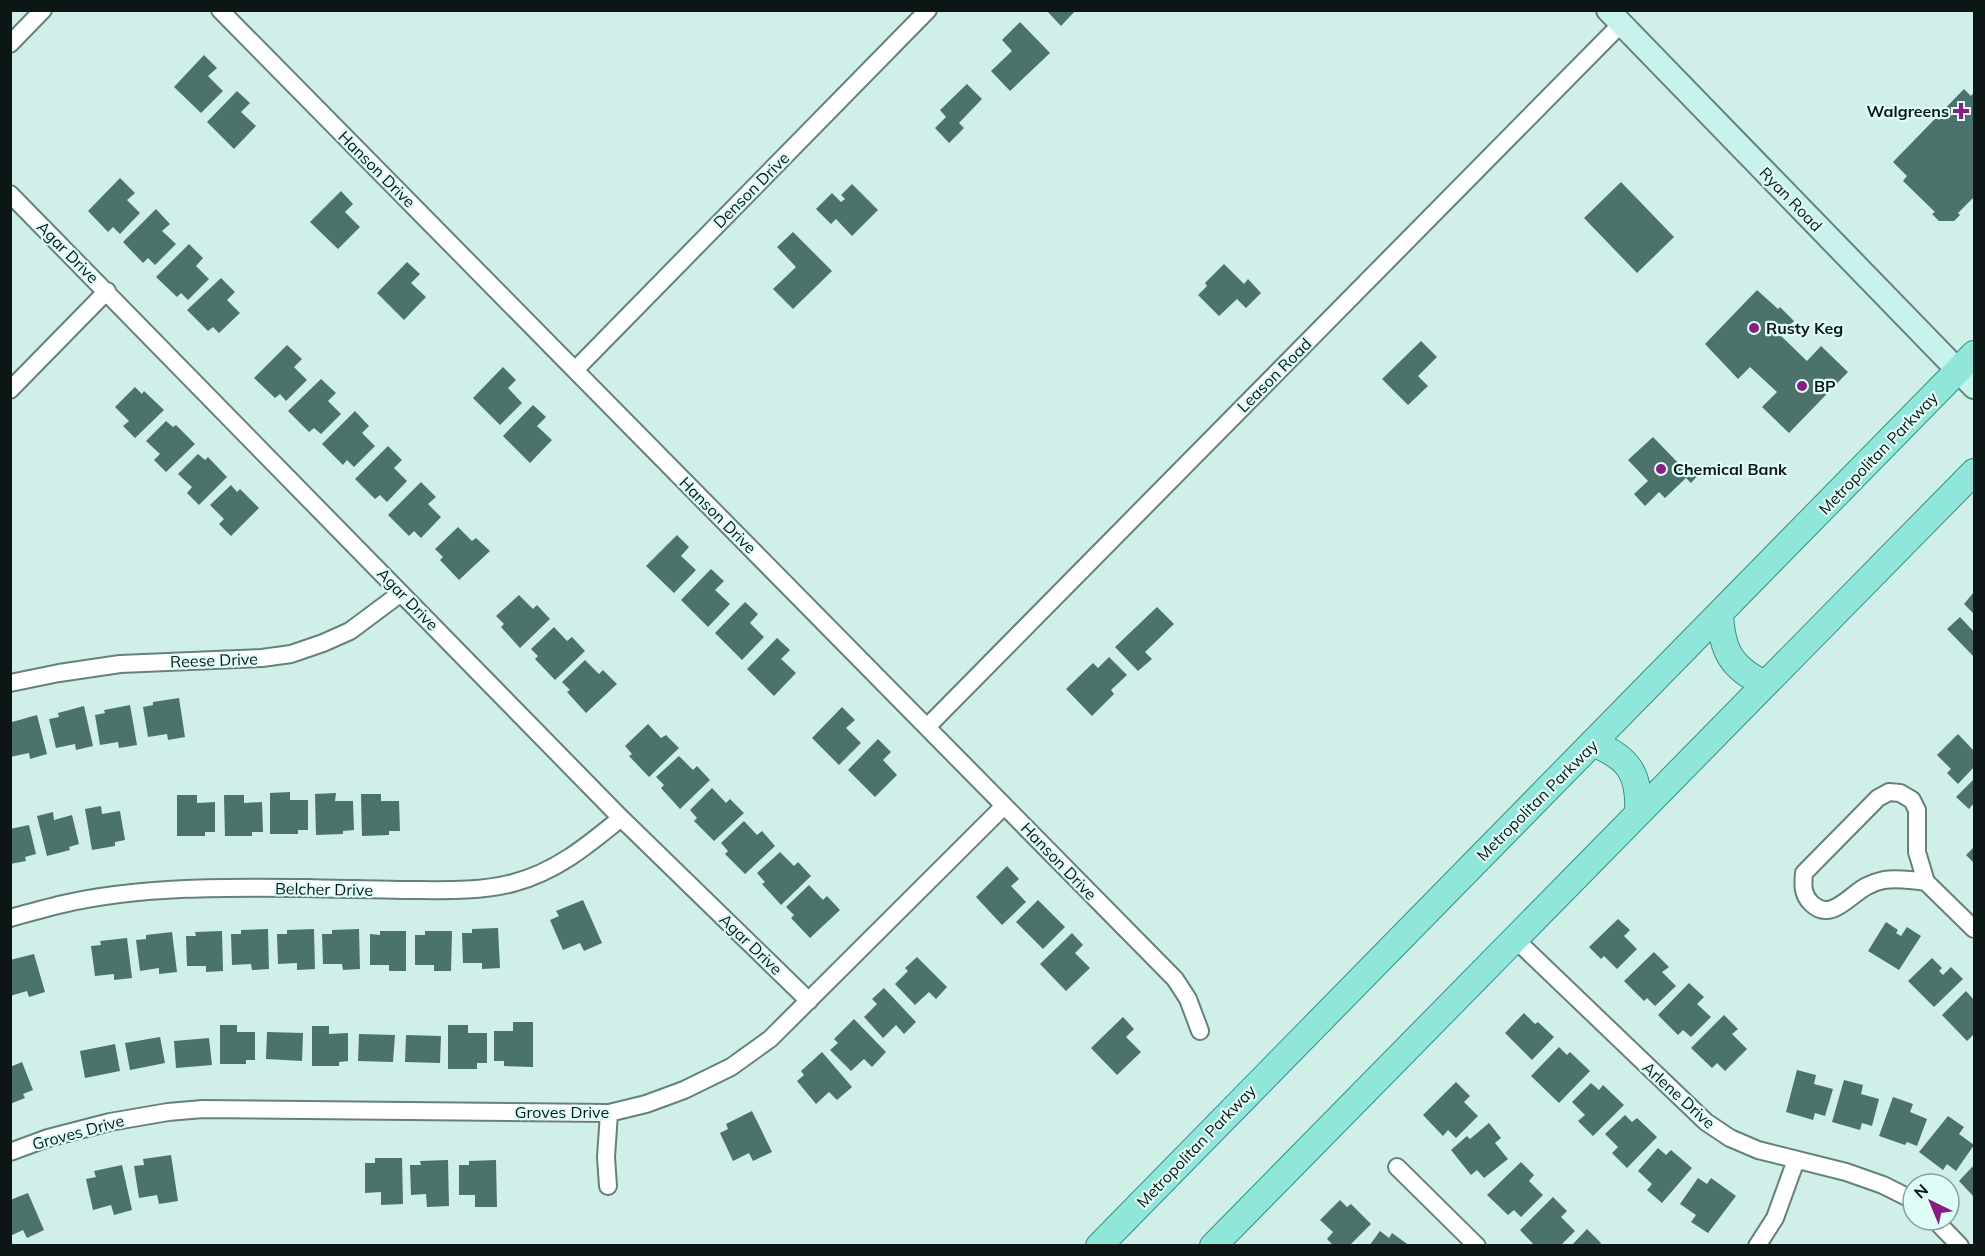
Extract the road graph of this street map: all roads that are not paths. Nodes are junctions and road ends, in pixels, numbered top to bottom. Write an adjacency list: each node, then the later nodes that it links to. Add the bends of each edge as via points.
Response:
1 (43, 10): 5 (street)
2 (220, 10): 8 (street, Hanson Drive)
3 (928, 10): 8 (street, Denson Drive)
4 (1615, 17): 9 (main road, Ryan Road); 16 (street, Leason Road)
5 (10, 44)
6 (10, 194): 7 (street, Agar Drive)
7 (107, 291): 10 (street); 12 (street, Agar Drive)
8 (574, 370): 16 (street, Hanson Drive)
9 (1969, 370): 13 (main road, Metropolitan Parkway)
10 (10, 390)
11 (1974, 472): 15 (main road)
12 (401, 593): 14 (street, Reese Drive, via 350,631 291,654 120,664); 20 (street, Agar Drive)
13 (1720, 614): 15 (main road, via 1721,632 1730,658 1743,672); 17 (main road, Metropolitan Parkway)
14 (10, 683)
15 (1765, 684): 19 (main road)
16 (927, 727): 18 (street, Hanson Drive)
17 (1592, 743): 19 (main road, via 1620,756 1627,764 1639,794); 34 (main road, Metropolitan Parkway)
18 (1004, 806): 25 (street, Groves Drive); 26 (street, Hanson Drive, via 1175,979 1188,999)
19 (1638, 813): 24 (main road)
20 (621, 818): 22 (street, Belcher Drive, via 548,870 513,883 484,888 195,890 65,903); 25 (street, Agar Drive)
21 (1926, 882): 21 (street, via 1917,852 1917,810 1912,800 1889,792 1878,798 1804,873 1802,889 1818,909 1831,910 1866,886 1884,880); 23 (street)
22 (10, 918)
23 (1974, 929)
24 (1515, 939): 29 (street, Arlene Drive, via 1706,1122 1730,1138 1774,1156); 35 (main road)
25 (809, 1001): 27 (street, Groves Drive, via 770,1039 731,1067 671,1095)
26 (1200, 1031)
27 (609, 1113): 28 (street, Groves Drive, via 203,1109 110,1122); 31 (street)
28 (10, 1152)
29 (1796, 1160): 32 (street, Arlene Drive, via 1846,1172); 37 (street, via 1775,1218)
30 (1397, 1167): 36 (street)
31 (609, 1186)
32 (1901, 1194)
33 (1947, 1232): 38 (street)
34 (1099, 1245)
35 (1213, 1245)
36 (1477, 1245)
37 (1757, 1245)
38 (1960, 1245)

